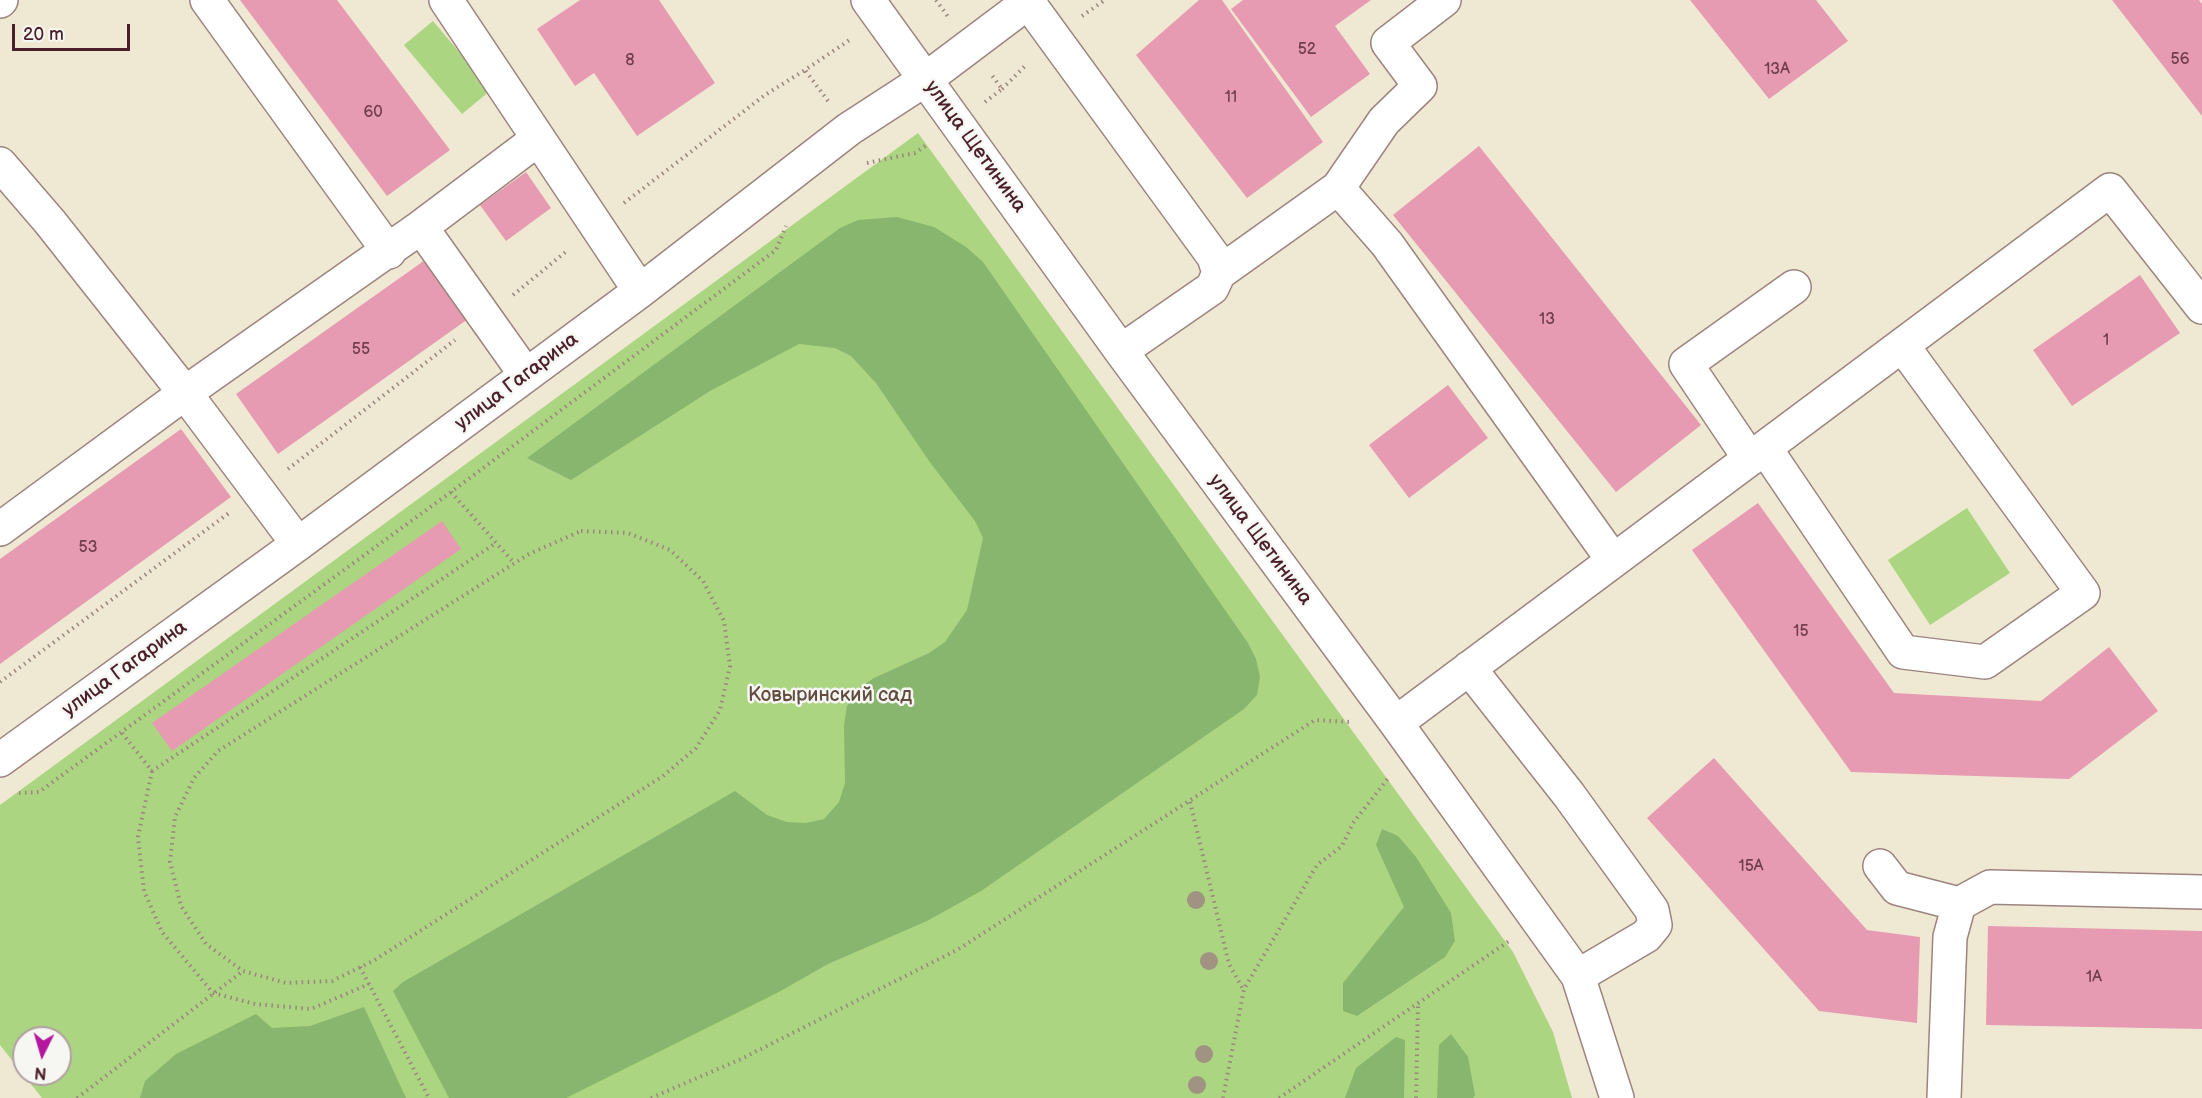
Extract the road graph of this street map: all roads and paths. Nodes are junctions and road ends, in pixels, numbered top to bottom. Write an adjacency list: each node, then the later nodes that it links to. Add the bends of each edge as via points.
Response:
1 (207, 0): 16 (street)
2 (446, 0): 9 (street)
3 (1444, 0): 12 (street, via 1388,44 1420,86 1384,121)
4 (1029, 1): 7 (street, улица Гагарина); 17 (street, via 1214,257)
5 (875, 9): 6 (path); 7 (street, улица Щетинина)
6 (805, 70): 8 (path); 14 (path, via 756,102)
7 (926, 79): 8 (street, улица Гагарина); 23 (street, улица Щетинина)
8 (849, 129): 10 (path, via 877,162); 19 (street, улица Гагарина)
9 (538, 139): 14 (street); 15 (street)
10 (857, 163)
11 (0, 164): 25 (street)
12 (1338, 188): 17 (street); 32 (street, via 1388,244)
13 (787, 224): 28 (path, via 776,250)
14 (597, 226): 19 (street); 21 (path)
15 (422, 227): 16 (street); 21 (street)
16 (388, 252): 25 (street)
17 (1219, 273): 23 (street, via 1212,288)
18 (1794, 286): 26 (street, via 1686,364)
19 (640, 291): 24 (street, улица Гагарина)
20 (2202, 307): 22 (street, via 2110,190)
21 (485, 317): 24 (street); 27 (path)
22 (1902, 345): 26 (street); 26 (street, via 2083,593 1985,662 1903,652)
23 (1121, 351): 37 (street, улица Щетинина)
24 (526, 375): 31 (street, улица Гагарина)
25 (185, 393): 27 (street); 29 (street)
26 (1757, 453): 32 (street)
27 (258, 491): 31 (street); 35 (path)
28 (451, 492): 30 (path); 36 (path)
29 (0, 529)
30 (496, 543): 33 (path); 39 (path)
31 (298, 544): 38 (street, улица Гагарина)
32 (1613, 560): 34 (street)
33 (514, 563): 46 (path, via 581,531 628,533 670,550 703,581 724,621 730,666 720,710 696,748 663,777); 47 (path, via 218,751 194,778 175,818 170,862 181,906 206,944)
34 (1469, 668): 37 (street); 48 (street, via 1569,795 1652,910 1655,925 1646,936)
35 (0, 682)
36 (122, 733): 39 (path); 40 (path, via 39,792)
37 (1404, 735): 41 (path, via 1315,720); 45 (street, улица Щетинина); 50 (path, via 1342,846 1317,865)
38 (0, 760)
39 (152, 771): 51 (path, via 138,837 144,891 162,932)
40 (10, 793)
41 (1190, 801): 50 (path, via 1229,964); 55 (path, via 957,950 741,1059)
42 (1880, 866): 44 (street, via 1897,888)
43 (2202, 892): 44 (street, via 1990,887)
44 (1959, 904): 60 (street, via 1950,936)
45 (1538, 922): 48 (street, улица Щетинина); 52 (path)
46 (360, 968): 47 (path, via 332,981 286,983); 49 (path)
47 (243, 971): 51 (path)
48 (1578, 976): 59 (street, улица Щетинина)
49 (369, 984): 51 (path, via 310,1008 255,1004); 54 (path)
50 (1244, 989): 56 (path)
51 (213, 993): 53 (path)
52 (1418, 1003): 57 (path); 58 (path)
53 (77, 1098)
54 (429, 1098)
55 (651, 1098)
56 (1223, 1098)
57 (1279, 1098)
58 (1416, 1098)
59 (1617, 1098)
60 (1944, 1098)

